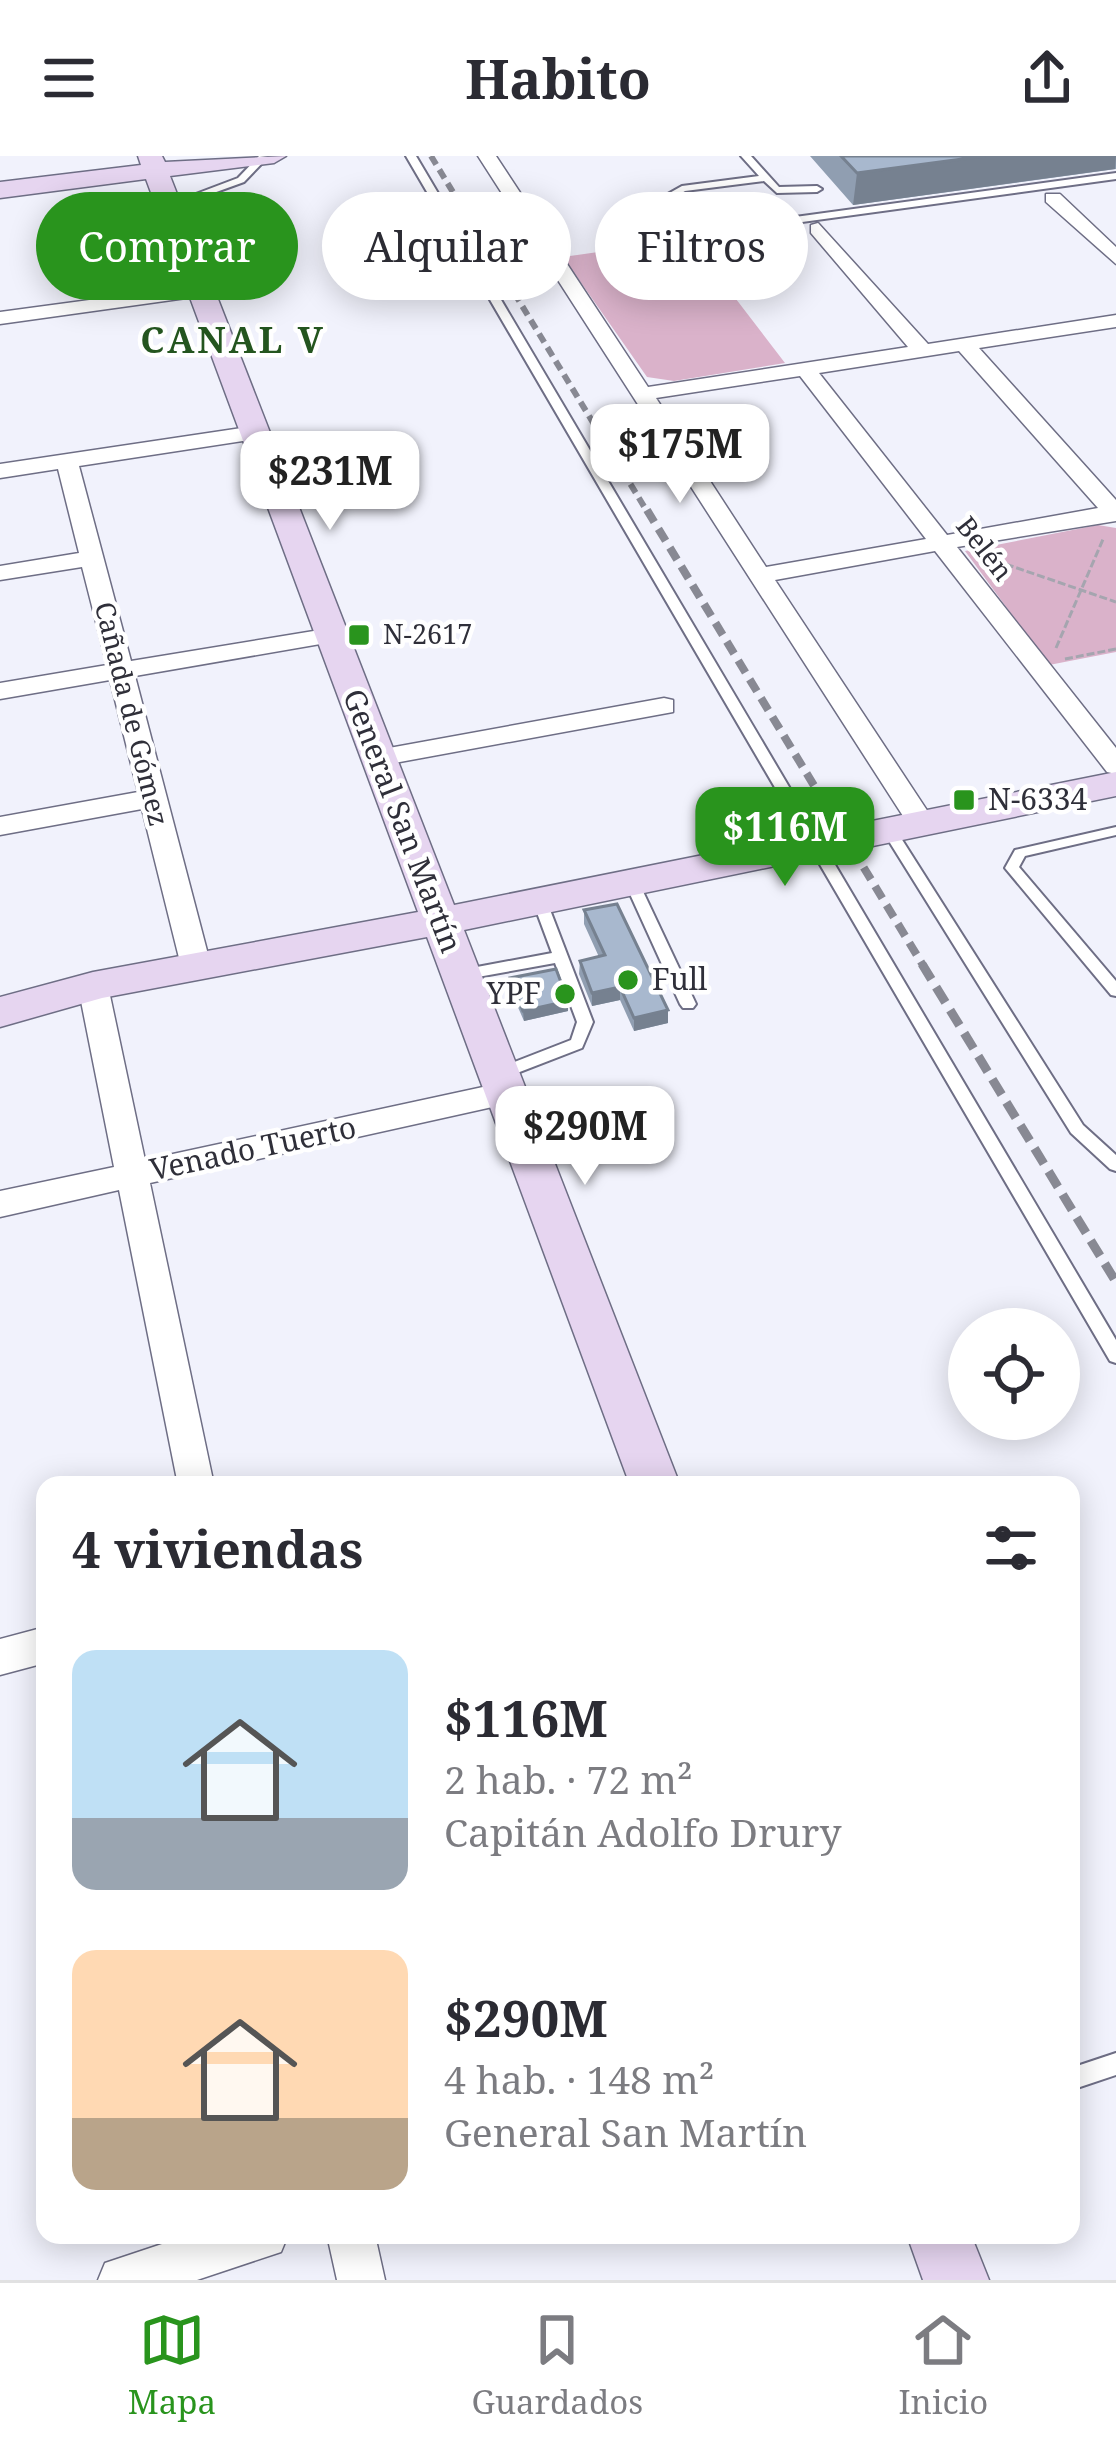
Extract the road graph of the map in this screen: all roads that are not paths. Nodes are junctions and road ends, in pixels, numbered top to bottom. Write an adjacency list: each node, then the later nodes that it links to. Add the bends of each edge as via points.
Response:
1 (274, 156): 5 (main road)
2 (410, 156): 43 (lane)
3 (487, 156): 23 (street)
4 (746, 156): 8 (lane)
5 (263, 158): 6 (main road); 12 (lane, via 241,180)
6 (153, 163): 10 (main road); 11 (main road, General San Martín)
7 (1116, 176): 8 (lane, via 737,228 697,224 668,206 682,189)
8 (764, 178): 9 (lane, via 782,192)
9 (817, 189)
10 (0, 190)
11 (164, 192)
12 (208, 192)
13 (1053, 198): 15 (street)
14 (818, 229): 21 (street)
15 (1116, 258)
16 (134, 300): 18 (street)
17 (204, 300): 24 (main road, General San Martín)
18 (0, 318)
19 (1116, 321): 20 (street)
20 (964, 344): 21 (street); 27 (street)
21 (923, 351): 22 (street)
22 (805, 369): 23 (street); 28 (street, Belén)
23 (642, 394): 31 (street)
24 (255, 433): 25 (street); 32 (main road, General San Martín)
25 (67, 461): 26 (street); 29 (street, Cañada de Gómez)
26 (0, 471)
27 (1111, 521): 28 (street)
28 (941, 543): 31 (street); 37 (street, Belén)
29 (92, 558): 30 (street); 33 (street, Cañada de Gómez)
30 (0, 573)
31 (760, 574): 41 (street)
32 (332, 635): 33 (street); 36 (main road, General San Martín)
33 (120, 671): 34 (street); 39 (street, Cañada de Gómez)
34 (0, 691)
35 (664, 706): 36 (street)
36 (379, 758): 46 (main road, General San Martín)
37 (1116, 766)
38 (1116, 784): 41 (main road)
39 (153, 798): 40 (street); 48 (street, Cañada de Gómez)
40 (0, 826)
41 (906, 827): 43 (main road); 56 (lane, via 1077,1129)
42 (1116, 831): 51 (lane, via 1020,854 1012,868)
43 (816, 845): 44 (main road); 59 (lane)
44 (632, 883): 45 (main road); 53 (lane)
45 (541, 902): 46 (main road); 47 (lane)
46 (440, 920): 48 (main road); 49 (main road, General San Martín)
47 (559, 958): 49 (lane); 55 (lane, via 585,1022 577,1044)
48 (196, 966): 50 (main road)
49 (461, 976): 55 (main road, General San Martín)
50 (93, 986): 52 (main road, via 63,982); 54 (main road); 57 (street)
51 (1116, 992)
52 (0, 994)
53 (688, 1004)
54 (0, 1012)
55 (502, 1083): 57 (street, Venado Tuerto); 61 (main road, General San Martín)
56 (1116, 1165)
57 (132, 1175): 58 (street, Venado Tuerto); 60 (street)
58 (0, 1204)
59 (1116, 1356)
60 (194, 1476)
61 (651, 1476)
62 (36, 1647): 63 (street)
63 (0, 1657)
64 (1116, 2064): 65 (lane)
65 (1080, 2076)
66 (235, 2244): 69 (street)
67 (353, 2244): 70 (street)
68 (942, 2244): 71 (main road)
69 (122, 2280)
70 (361, 2280)
71 (956, 2280)

